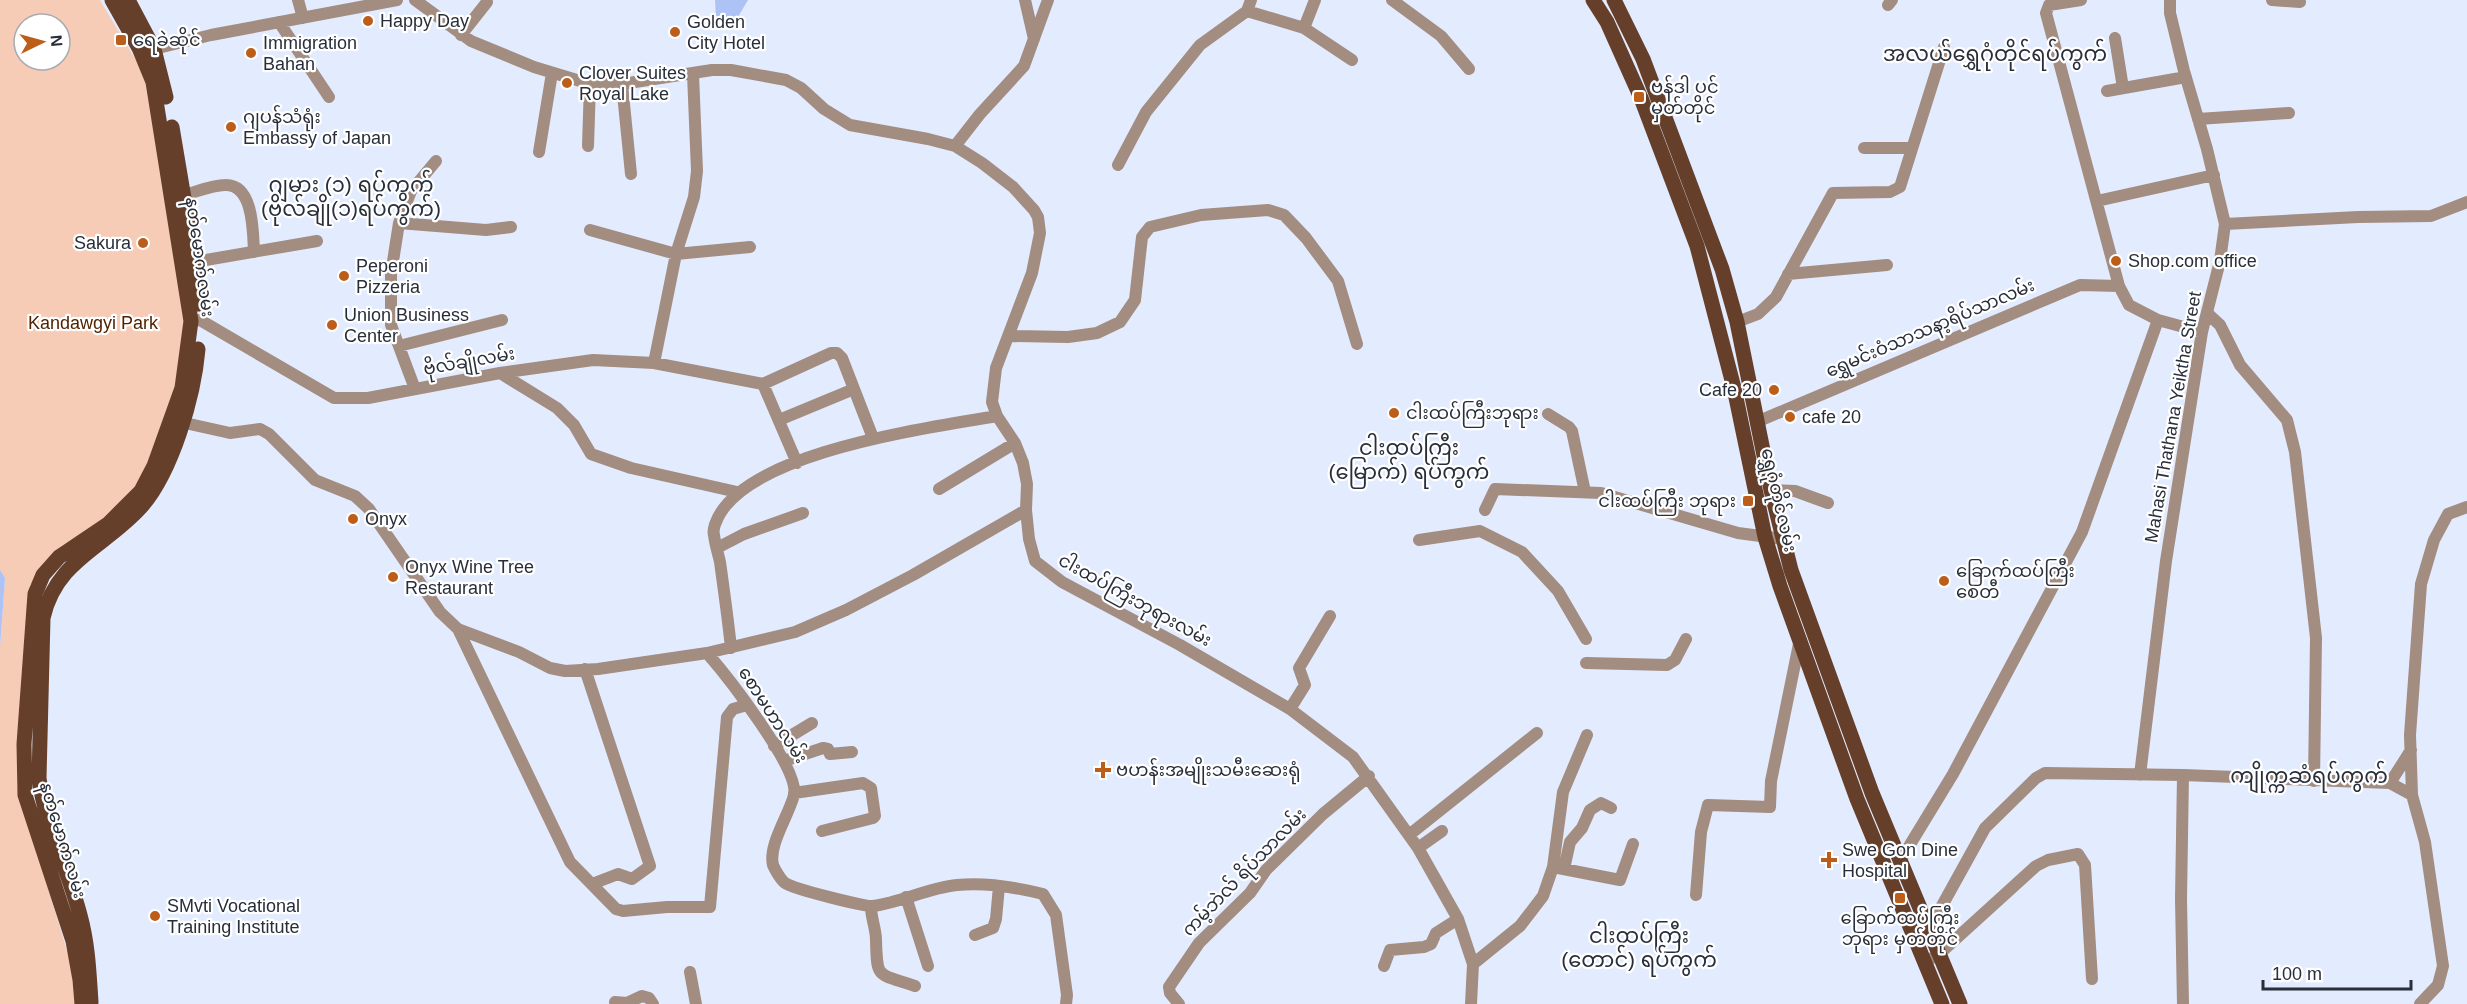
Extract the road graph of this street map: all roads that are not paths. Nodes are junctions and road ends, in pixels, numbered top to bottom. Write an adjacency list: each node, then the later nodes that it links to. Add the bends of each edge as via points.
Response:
1 (112, 0): 25 (main road, နတ်မောက်လမ်း)
2 (128, 0): 25 (main road, နတ်မောက်လမ်း)
3 (298, 0): 18 (street)
4 (398, 0): 18 (street)
5 (414, 0): 21 (street, ငါးထပ်ကြီးဘုရားလမ်း)
6 (1025, 0): 23 (street)
7 (1048, 0): 23 (street)
8 (1315, 0): 20 (street)
9 (1392, 0): 27 (street, via 1441,36)
10 (1593, 0): 95 (main road, ရွှေဂုံတိုင်လမ်း, via 1641,98 1697,246 1734,388)
11 (1614, 0): 68 (main road, ရွှေဂုံတိုင်လမ်း, via 1686,170)
12 (2080, 0): 49 (street, via 2049,5 2046,13)
13 (2170, 0): 30 (street, Mahasi Thathana Yeiktha Street)
14 (2272, 0): 16 (street)
15 (487, 2): 21 (street)
16 (2300, 2)
17 (1249, 6): 20 (street); 44 (street, via 1200,45 1146,112)
18 (303, 18): 19 (street)
19 (279, 22): 25 (street); 35 (street)
20 (1304, 28): 26 (street)
21 (461, 35): 28 (street, ငါးထပ်ကြီးဘုရားလမ်း)
22 (2115, 38): 33 (street)
23 (1034, 39): 39 (street, via 1024,66)
24 (1944, 47): 41 (street)
25 (146, 49): 45 (main road, နတ်မောက်လမ်း)
26 (1352, 60)
27 (1469, 69)
28 (552, 73): 31 (street, ငါးထပ်ကြီးဘုရားလမ်း); 42 (street)
29 (693, 74): 32 (street, ငါးထပ်ကြီးဘုရားလမ်း); 39 (street, ငါးထပ်ကြီးဘုရားလမ်း, via 731,70 772,76 801,88 850,126); 58 (street, via 697,171 694,197)
30 (2186, 77): 33 (street); 37 (street, Mahasi Thathana Yeiktha Street)
31 (590, 84): 32 (street, ငါးထပ်ကြီးဘုရားလမ်း); 38 (street)
32 (622, 84): 46 (street)
33 (2123, 88): 34 (street)
34 (2107, 90)
35 (329, 97)
36 (2289, 113): 37 (street)
37 (2198, 119): 47 (street, Mahasi Thathana Yeiktha Street)
38 (588, 146)
39 (955, 146): 70 (street, ငါးထပ်ကြီးဘုရားလမ်း, via 1013,187 1038,217 1038,250)
40 (1864, 148): 41 (street)
41 (1910, 148): 61 (street, via 1900,187 1895,191 1833,193)
42 (539, 152)
43 (436, 161): 51 (street, via 411,191)
44 (1118, 165)
45 (174, 169): 48 (main road, နတ်မောက်လမ်း); 62 (main road, နတ်မောက်လမ်း)
46 (631, 174)
47 (2214, 175): 49 (street); 52 (street, Mahasi Thathana Yeiktha Street)
48 (184, 195): 57 (street, via 225,185 240,191 251,212); 59 (main road, နတ်မောက်လမ်း)
49 (2097, 201): 63 (street)
50 (2467, 202): 52 (street, via 2431,216)
51 (399, 224): 53 (street, via 486,230); 72 (street, via 391,274 391,326)
52 (2224, 224): 64 (street, Mahasi Thathana Yeiktha Street, via 2220,261)
53 (511, 226)
54 (590, 230): 58 (street)
55 (317, 241): 57 (street)
56 (750, 247): 58 (street)
57 (254, 252): 59 (street)
58 (676, 254): 73 (street)
59 (194, 262): 62 (main road, နတ်မောက်လမ်း)
60 (1887, 265): 61 (street)
61 (1788, 274): 68 (street, via 1776,297 1758,314)
62 (191, 278): 65 (main road, နတ်မောက်လမ်း)
63 (2119, 286): 67 (street, via 2129,305); 82 (street, ရွှေမင်းဝံသာသနာ့ရိပ်သာလမ်း, via 2080,285)
64 (2207, 313): 69 (street, Mahasi Thathana Yeiktha Street); 120 (street, via 2220,326 2240,365 2287,420 2295,452 2316,638)
65 (196, 320): 76 (street, ဗိုလ်ချိုလမ်း, via 334,398 368,398); 81 (main road, နတ်မောက်လမ်း, via 196,373)
66 (502, 320): 72 (street)
67 (2158, 320): 69 (street); 130 (street, via 2082,532 1953,774)
68 (1737, 322): 82 (main road, ရွှေဂုံတိုင်လမ်း)
69 (2202, 333): 117 (street, Mahasi Thathana Yeiktha Street, via 2166,561)
70 (1009, 336): 71 (street, via 1077,336 1097,333 1120,322 1135,300 1142,237 1150,227 1201,215 1268,210 1284,215 1338,281); 79 (street, ငါးထပ်ကြီးဘုရားလမ်း, via 993,389)
71 (1357, 344)
72 (399, 346): 76 (street)
73 (654, 363): 74 (street, ဗိုလ်ချိုလမ်း, via 593,360); 75 (street, ဗိုလ်ချိုလမ်း)
74 (500, 373): 76 (street, ဗိုလ်ချိုလမ်း); 88 (street, via 557,408 574,425 591,454 632,468)
75 (763, 384): 77 (street, via 837,353 843,358); 80 (street)
76 (415, 389)
77 (854, 389): 80 (street); 83 (street)
78 (1548, 414): 89 (street, via 1572,431)
79 (997, 416): 83 (street); 84 (street, ငါးထပ်ကြီးဘုရားလမ်း)
80 (779, 420): 85 (street)
81 (177, 421): 100 (street, via 230,433 260,429 315,480 355,496 369,509 440,612); 131 (main road, နတ်မောက်လမ်း, via 176,442 154,492 124,524 66,570 45,607 40,656 39,778)
82 (1759, 421): 87 (main road, ရွှေဂုံတိုင်လမ်း)
83 (873, 438): 85 (street)
84 (1015, 443): 86 (street); 92 (street, ငါးထပ်ကြီးဘုရားလမ်း, via 1027,484)
85 (797, 463): 88 (street)
86 (939, 489)
87 (1772, 490): 90 (street, via 1795,491); 96 (main road, ရွှေဂုံတိုင်လမ်း)
88 (737, 492): 98 (street, via 715,523)
89 (1585, 492): 93 (street, via 1495,489); 95 (street)
90 (1828, 503)
91 (2467, 507): 114 (street, via 2448,514 2434,540 2421,584)
92 (1026, 510): 104 (street, via 846,610 795,632); 109 (street, ငါးထပ်ကြီးဘုရားလမ်း, via 1031,551 1044,570)
93 (1485, 510)
94 (803, 513): 98 (street)
95 (1765, 537): 96 (street); 101 (main road, ရွှေဂုံတိုင်လမ်း)
96 (1783, 539): 130 (main road, ရွှေဂုံတိုင်လမ်း, via 1817,643)
97 (1419, 540): 102 (street, via 1480,531 1522,552 1558,591)
98 (717, 548): 104 (street)
99 (1330, 616): 109 (street, via 1299,668 1305,685)
100 (458, 628): 107 (street, via 550,668); 133 (street, via 570,862)
101 (1800, 638): 135 (street, via 1771,781 1770,807 1707,805); 139 (main road, ရွှေဂုံတိုင်လမ်း, via 1857,799)
102 (1586, 639)
103 (1686, 639): 106 (street, via 1668,665)
104 (731, 648): 105 (street)
105 (707, 653): 107 (street); 108 (street, စောမဟာလမ်း)
106 (1586, 663)
107 (585, 669): 133 (street, via 650,866 632,879 618,874)
108 (747, 705): 113 (street, စောမဟာလမ်း); 133 (street, via 733,709 727,717 710,907 623,911 616,909)
109 (1290, 709): 119 (street, ငါးထပ်ကြီးဘုရားလမ်း, via 1348,753)
110 (812, 723): 113 (street)
111 (1537, 733): 127 (street)
112 (1587, 735): 132 (street, via 1563,792)
113 (774, 746): 116 (street, စောမဟာလမ်း)
114 (2412, 750): 121 (street); 123 (street)
115 (852, 752): 116 (street, via 833,754 824,748)
116 (783, 761): 122 (street, စောမဟာလမ်း, via 793,779)
117 (2140, 775): 118 (street); 139 (street, via 2045,773 2036,778 1985,828)
118 (2183, 775): 120 (street); 158 (street)
119 (1369, 777): 127 (street, ငါးထပ်ကြီးဘုရားလမ်း); 154 (street, ကမ့်ဘဲလ် ရိပ်သာလမ်း, via 1323,814 1199,943 1169,987)
120 (2314, 781): 121 (street)
121 (2390, 783): 123 (street)
122 (794, 793): 125 (street, via 863,783 871,788 873,818); 137 (street, စောမဟာလမ်း, via 773,853 773,865 783,882)
123 (2412, 795): 159 (street, via 2424,842 2443,966 2438,985)
124 (1611, 808): 132 (street, via 1601,803 1590,810)
125 (822, 831)
126 (1442, 831): 129 (street)
127 (1408, 836): 129 (street, ငါးထပ်ကြီးဘုရားလမ်း)
128 (1634, 844): 132 (street, via 1620,880)
129 (1418, 848): 138 (street, ငါးထပ်ကြီးဘုရားလမ်း)
130 (1900, 861): 139 (main road, ရွှေဂုံတိုင်လမ်း)
131 (57, 868): 149 (main road, နတ်မောက်လမ်း); 150 (main road, နတ်မောက်လမ်း, via 80,915)
132 (1559, 868): 142 (street, via 1520,926)
133 (592, 884)
134 (999, 886): 136 (street, စောမဟာလမ်း, via 958,885); 140 (street, via 993,928); 153 (street, စောမဟာလမ်း, via 1043,894 1056,915)
135 (1696, 895)
136 (906, 897): 137 (street, စောမဟာလမ်း); 143 (street)
137 (871, 907): 147 (street, via 878,970)
138 (1458, 919): 142 (street, ငါးထပ်ကြီးဘုရားလမ်း); 144 (street, via 1436,933 1431,944 1390,950)
139 (1921, 934): 141 (main road, ရွှေဂုံတိုင်လမ်း)
140 (975, 935)
141 (1931, 959): 146 (street, via 2036,866 2078,854 2085,865); 156 (main road, ရွှေဂုံတိုင်လမ်း); 157 (main road, ရွှေဂုံတိုင်လမ်း)
142 (1473, 964): 155 (street, ငါးထပ်ကြီးဘုရားလမ်း)
143 (928, 966)
144 (1383, 966)
145 (690, 972): 152 (street)
146 (2092, 979)
147 (915, 986)
148 (615, 1002): 151 (street, via 627,1003 642,996)
149 (82, 1004)
150 (92, 1004)
151 (652, 1004)
152 (696, 1004)
153 (1066, 1004)
154 (1179, 1004)
155 (1471, 1004)
156 (1942, 1004)
157 (1960, 1004)
158 (2183, 1004)
159 (2420, 1004)

